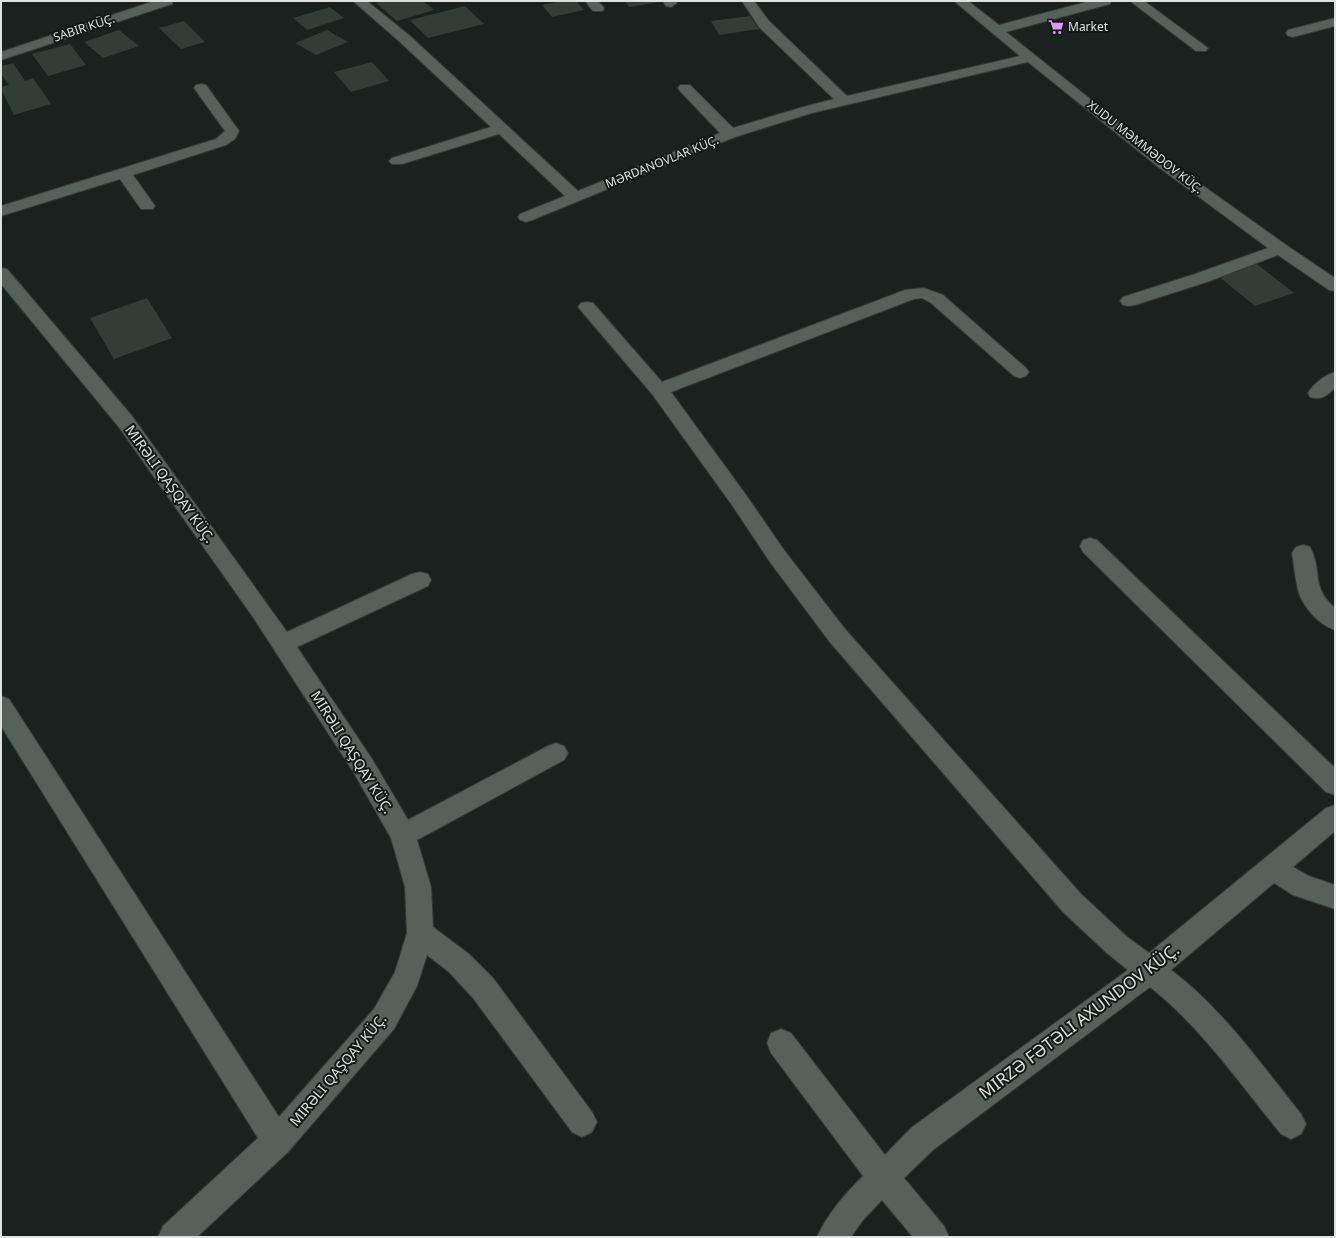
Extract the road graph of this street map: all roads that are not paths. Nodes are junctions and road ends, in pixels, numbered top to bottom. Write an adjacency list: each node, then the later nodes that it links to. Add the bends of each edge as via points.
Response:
1 (167, 1): 11 (street, SABIR KÜÇ.)
2 (359, 1): 16 (street, via 405,39)
3 (748, 1): 15 (street, via 774,35)
4 (960, 1): 8 (street, XUDU MƏMMƏDOV KÜÇ.)
5 (1105, 1): 8 (street)
6 (1136, 1): 10 (street)
7 (1335, 22): 9 (street)
8 (996, 30): 12 (street, XUDU MƏMMƏDOV KÜÇ.)
9 (1293, 33)
10 (1201, 48)
11 (1, 56)
12 (1031, 58): 15 (street, MƏRDANOVLAR KÜÇ.); 24 (street, XUDU MƏMMƏDOV KÜÇ., via 1162,163)
13 (201, 88): 19 (street, via 232,131 230,136 221,142)
14 (685, 88): 17 (street)
15 (844, 102): 17 (street, MƏRDANOVLAR KÜÇ., via 808,110)
16 (502, 128): 18 (street); 20 (street)
17 (730, 134): 20 (street, MƏRDANOVLAR KÜÇ.)
18 (397, 161)
19 (124, 173): 21 (street); 22 (street)
20 (576, 197): 23 (street, MƏRDANOVLAR KÜÇ.)
21 (147, 206)
22 (1, 211)
23 (526, 217)
24 (1280, 249): 26 (street, XUDU MƏMMƏDOV KÜÇ.); 27 (street)
25 (1, 273): 37 (street, MIRƏLI QAŞQAY KÜÇ., via 125,421)
26 (1335, 286)
27 (1129, 302)
28 (587, 307): 31 (street)
29 (1020, 372): 31 (street, via 937,299 924,293 911,294)
30 (1335, 378): 32 (street)
31 (659, 390): 46 (street, via 837,635 1072,903)
32 (1317, 393)
33 (1090, 546): 40 (street)
34 (1303, 553): 36 (street, via 1309,591 1319,607)
35 (420, 580): 37 (street)
36 (1335, 621)
37 (283, 644): 42 (street, MIRƏLI QAŞQAY KÜÇ., via 363,766)
38 (1, 706): 50 (street)
39 (556, 753): 42 (street)
40 (1335, 784)
41 (1335, 816): 43 (street, MIRZƏ FƏTƏLI AXUNDOV KÜÇ.)
42 (402, 835): 45 (street, MIRƏLI QAŞQAY KÜÇ., via 418,887)
43 (1272, 868): 44 (street, via 1302,886); 46 (street, MIRZƏ FƏTƏLI AXUNDOV KÜÇ.)
44 (1335, 897)
45 (420, 933): 48 (street, via 459,963 483,988); 50 (street, MIRƏLI QAŞQAY KÜÇ., via 407,977 384,1019)
46 (1150, 970): 49 (street, via 1181,994 1221,1038); 51 (street, MIRZƏ FƏTƏLI AXUNDOV KÜÇ., via 922,1139)
47 (782, 1044): 51 (street)
48 (582, 1122)
49 (1290, 1124)
50 (277, 1141): 52 (street, MIRƏLI QAŞQAY KÜÇ.)
51 (883, 1177): 53 (street, MIRZƏ FƏTƏLI AXUNDOV KÜÇ., via 852,1209); 54 (street)
52 (174, 1237)
53 (833, 1237)
54 (934, 1237)

